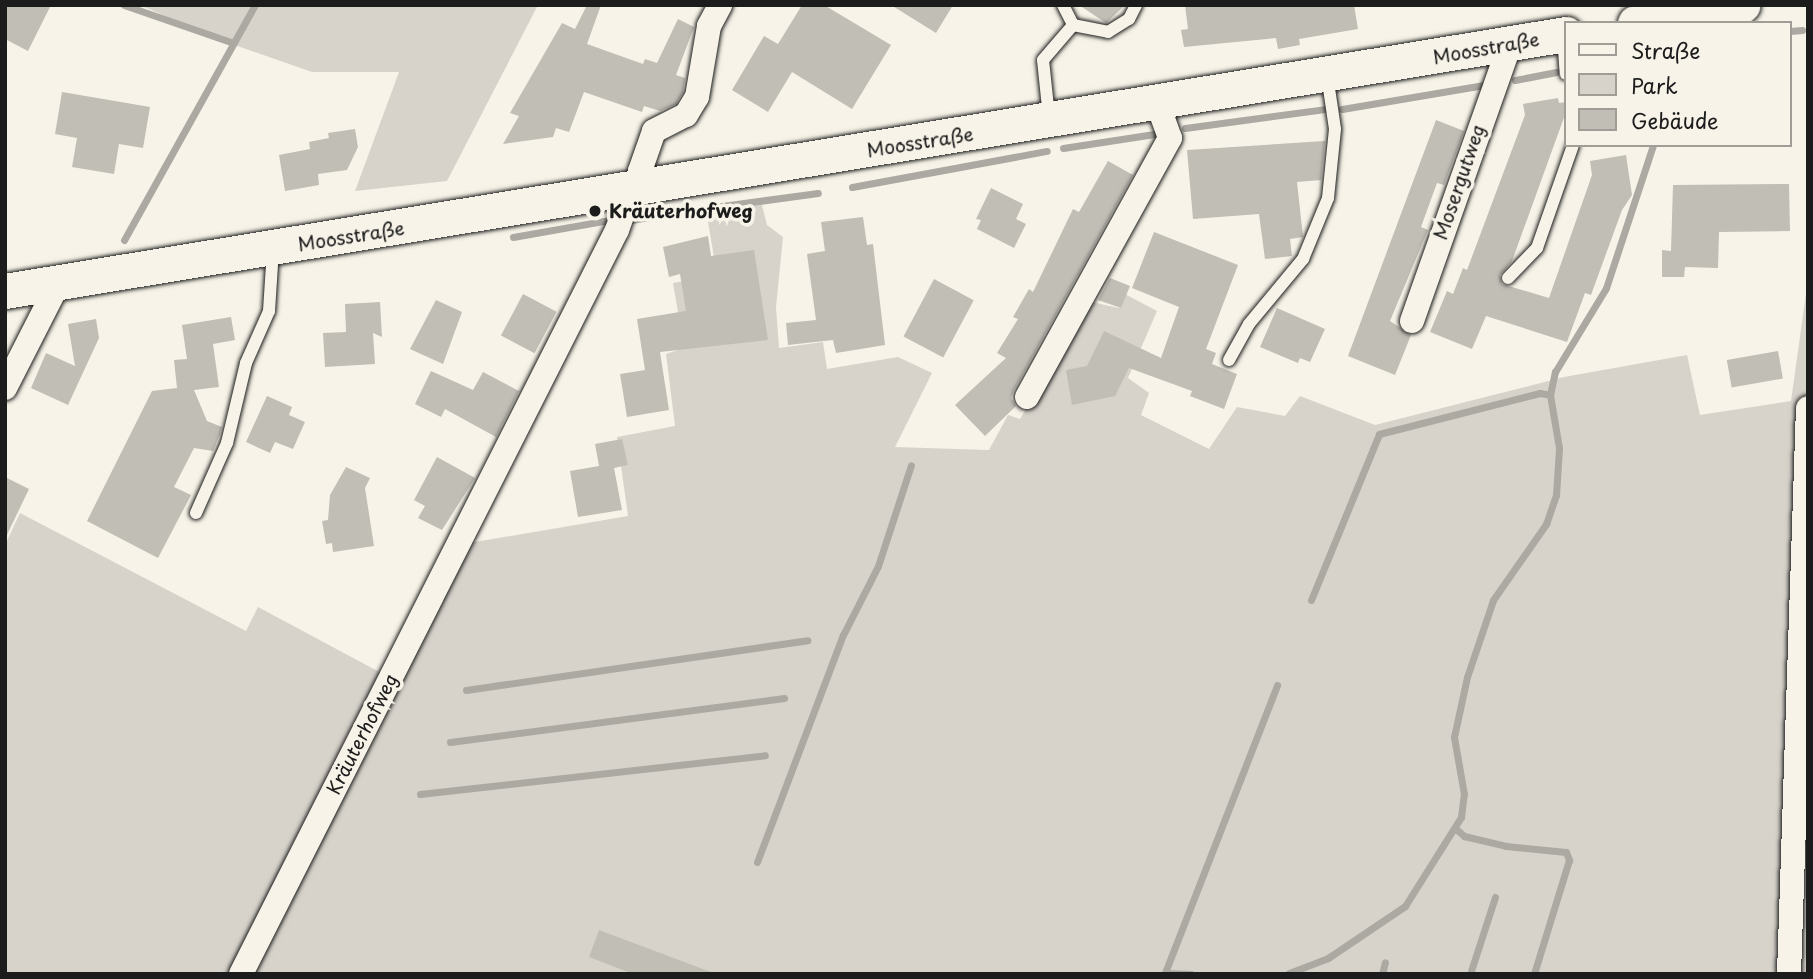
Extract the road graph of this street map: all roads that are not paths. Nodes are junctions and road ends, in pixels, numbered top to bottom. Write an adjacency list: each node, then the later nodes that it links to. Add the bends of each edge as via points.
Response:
1 (720, 5): 14 (street, via 709,26 697,97 686,115 654,131)
2 (1063, 5): 7 (lane)
3 (1136, 5): 7 (lane, via 1129,19 1108,32)
4 (1742, 5): 5 (street)
5 (1699, 8): 6 (street)
6 (1644, 21)
7 (1073, 24): 12 (lane, via 1043,60)
8 (1564, 35): 9 (street, Moosstraße)
9 (1510, 44): 10 (street, Moosstraße); 19 (street, Mosergutweg)
10 (1327, 75): 11 (street, Moosstraße); 20 (lane, via 1335,129 1328,198 1303,259 1249,324)
11 (1157, 102): 12 (street, Moosstraße); 22 (street, via 1170,138)
12 (1050, 120): 14 (street, Moosstraße)
13 (1572, 147): 16 (lane, via 1537,248)
14 (636, 190): 15 (street, Moosstraße); 25 (street, Kräuterhofweg)
15 (273, 248): 17 (street, Moosstraße); 24 (lane, via 269,311 246,363 228,443)
16 (1508, 278)
17 (59, 282): 18 (street, Moosstraße); 21 (street)
18 (5, 291)
19 (1412, 321)
20 (1229, 360)
21 (5, 388)
22 (1027, 397)
23 (1808, 408): 26 (street)
24 (196, 513)
25 (241, 974)
26 (1789, 974)

